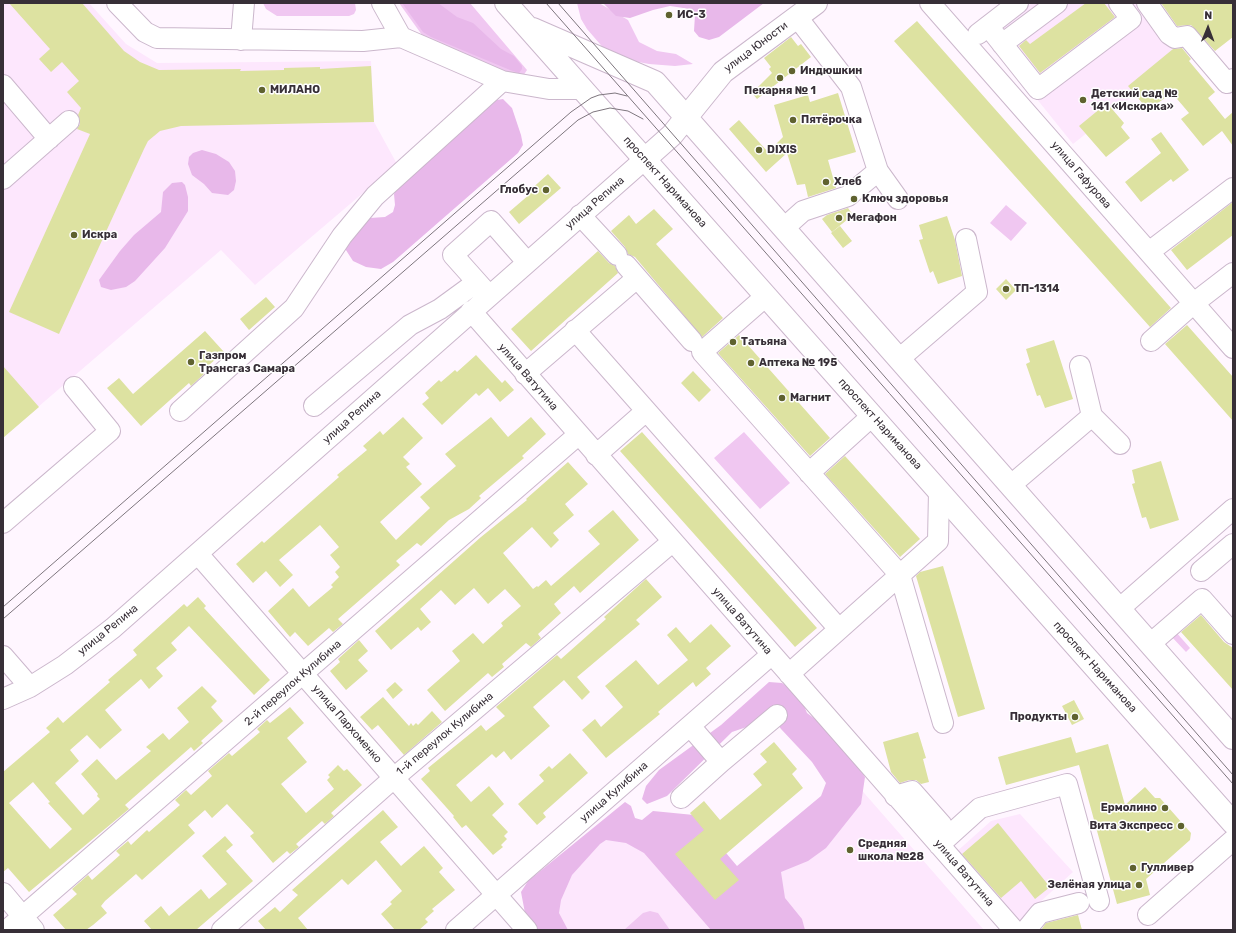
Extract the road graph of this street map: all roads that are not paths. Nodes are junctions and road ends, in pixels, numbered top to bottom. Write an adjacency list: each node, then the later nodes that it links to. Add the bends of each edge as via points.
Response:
1 (117, 3): 15 (street, via 145,32 157,38)
2 (244, 3): 15 (street)
3 (382, 3): 14 (street)
4 (506, 3): 12 (main road, проспект Нариманова)
5 (816, 3): 11 (main road, улица Юности)
6 (930, 3): 16 (street, улица Гафурова)
7 (1018, 3): 13 (street)
8 (1057, 3): 17 (street)
9 (1119, 3): 17 (street, via 1131,19 1038,89)
10 (1147, 3): 18 (street, via 1169,34 1175,38 1187,36 1226,83)
11 (797, 17): 22 (main road, улица Юности, via 723,72); 26 (street, via 851,87)
12 (527, 26): 21 (main road, проспект Нариманова); 22 (main road, проспект Нариманова, via 656,82)
13 (988, 26): 16 (street); 17 (street)
14 (401, 37): 15 (street, via 363,41); 19 (street)
15 (241, 40)
16 (965, 44): 33 (street, улица Гафурова)
17 (1002, 44)
18 (1233, 79)
19 (502, 81): 21 (street, via 549,89); 50 (street, via 375,196 342,236 294,308)
20 (3, 85): 24 (street)
21 (582, 89): 25 (main road, проспект Нариманова)
22 (686, 116): 25 (main road, улица Репина, via 666,141); 31 (main road, проспект Нариманова)
23 (69, 121): 24 (street)
24 (48, 139): 27 (street)
25 (645, 159): 30 (street, улица Репина); 38 (main road, проспект Нариманова)
26 (878, 171): 29 (street); 31 (street, via 848,196 803,210)
27 (3, 179)
28 (1233, 188): 33 (street)
29 (898, 199)
30 (580, 215): 34 (street, улица Репина); 35 (street)
31 (784, 228): 45 (main road, проспект Нариманова)
32 (966, 239): 45 (street, via 977,292)
33 (1149, 252): 39 (street, улица Гафурова)
34 (527, 262): 37 (street, улица Репина); 37 (street, via 491,221 453,255)
35 (626, 266): 41 (street); 43 (street)
36 (1233, 273): 39 (street)
37 (483, 288): 40 (street, улица Репина); 49 (street, via 410,325)
38 (766, 296): 52 (main road, проспект Нариманова); 57 (street, via 702,352)
39 (1194, 303): 42 (street); 44 (street, улица Гафурова)
40 (471, 311): 47 (street, улица Ватутина); 64 (street, улица Репина)
41 (575, 330): 47 (street); 51 (street)
42 (1151, 341)
43 (692, 342)
44 (1233, 348)
45 (900, 359): 58 (main road, проспект Нариманова)
46 (1080, 366): 53 (street)
47 (525, 374): 54 (street, улица Ватутина)
48 (74, 388): 61 (street, via 110,431)
49 (314, 406)
50 (180, 411)
51 (646, 411): 56 (street); 68 (street)
52 (872, 416): 57 (street); 59 (main road, проспект Нариманова)
53 (1092, 416): 55 (street); 58 (street)
54 (578, 435): 56 (street, улица Ватутина); 73 (street, 2-й переулок Кулибина)
55 (1120, 444)
56 (596, 455): 62 (street, улица Ватутина)
57 (809, 473): 66 (street)
58 (1010, 485): 67 (main road, проспект Нариманова)
59 (939, 491): 66 (street, via 938,541); 85 (main road, проспект Нариманова)
60 (1233, 509): 67 (street)
61 (3, 523)
62 (672, 542): 71 (street, улица Ватутина); 82 (street, 1-й переулок Кулибина)
63 (1233, 544): 65 (street)
64 (198, 554): 73 (street, улица Пархоменко); 75 (street, улица Репина, via 113,628 65,665)
65 (1201, 571)
66 (900, 575): 68 (street); 78 (street)
67 (1119, 609): 70 (main road, проспект Нариманова)
68 (839, 629): 74 (street)
69 (1233, 634): 70 (street, via 1202,598)
70 (1150, 644): 80 (main road, проспект Нариманова)
71 (771, 655): 74 (street, улица Ватутина); 79 (street, улица Кулибина)
72 (3, 656): 75 (street)
73 (304, 674): 82 (street, улица Пархоменко); 94 (street, 2-й переулок Кулибина)
74 (788, 674): 83 (street, улица Ватутина)
75 (30, 687): 76 (street, улица Репина)
76 (3, 699)
77 (777, 715): 81 (street)
78 (943, 723)
79 (690, 726): 81 (street); 90 (street, улица Кулибина)
80 (1233, 738)
81 (721, 762): 84 (street)
82 (394, 777): 90 (street, улица Пархоменко); 96 (street, 1-й переулок Кулибина)
83 (896, 796): 86 (street, via 912,792); 88 (street, улица Ватутина)
84 (680, 798)
85 (1233, 823)
86 (942, 825)
87 (1233, 840): 93 (street)
88 (939, 845): 91 (street, via 980,808 1067,784); 99 (street, улица Ватутина)
89 (3, 893): 94 (street)
90 (497, 894): 97 (street, улица Кулибина); 98 (street, улица Пархоменко)
91 (1100, 901)
92 (1078, 903): 100 (street, via 1040,913)
93 (1148, 915)
94 (28, 923): 95 (street, 2-й переулок Кулибина)
95 (7, 930)
96 (222, 930)
97 (456, 930)
98 (528, 930)
99 (1014, 930)
100 (1026, 930)

